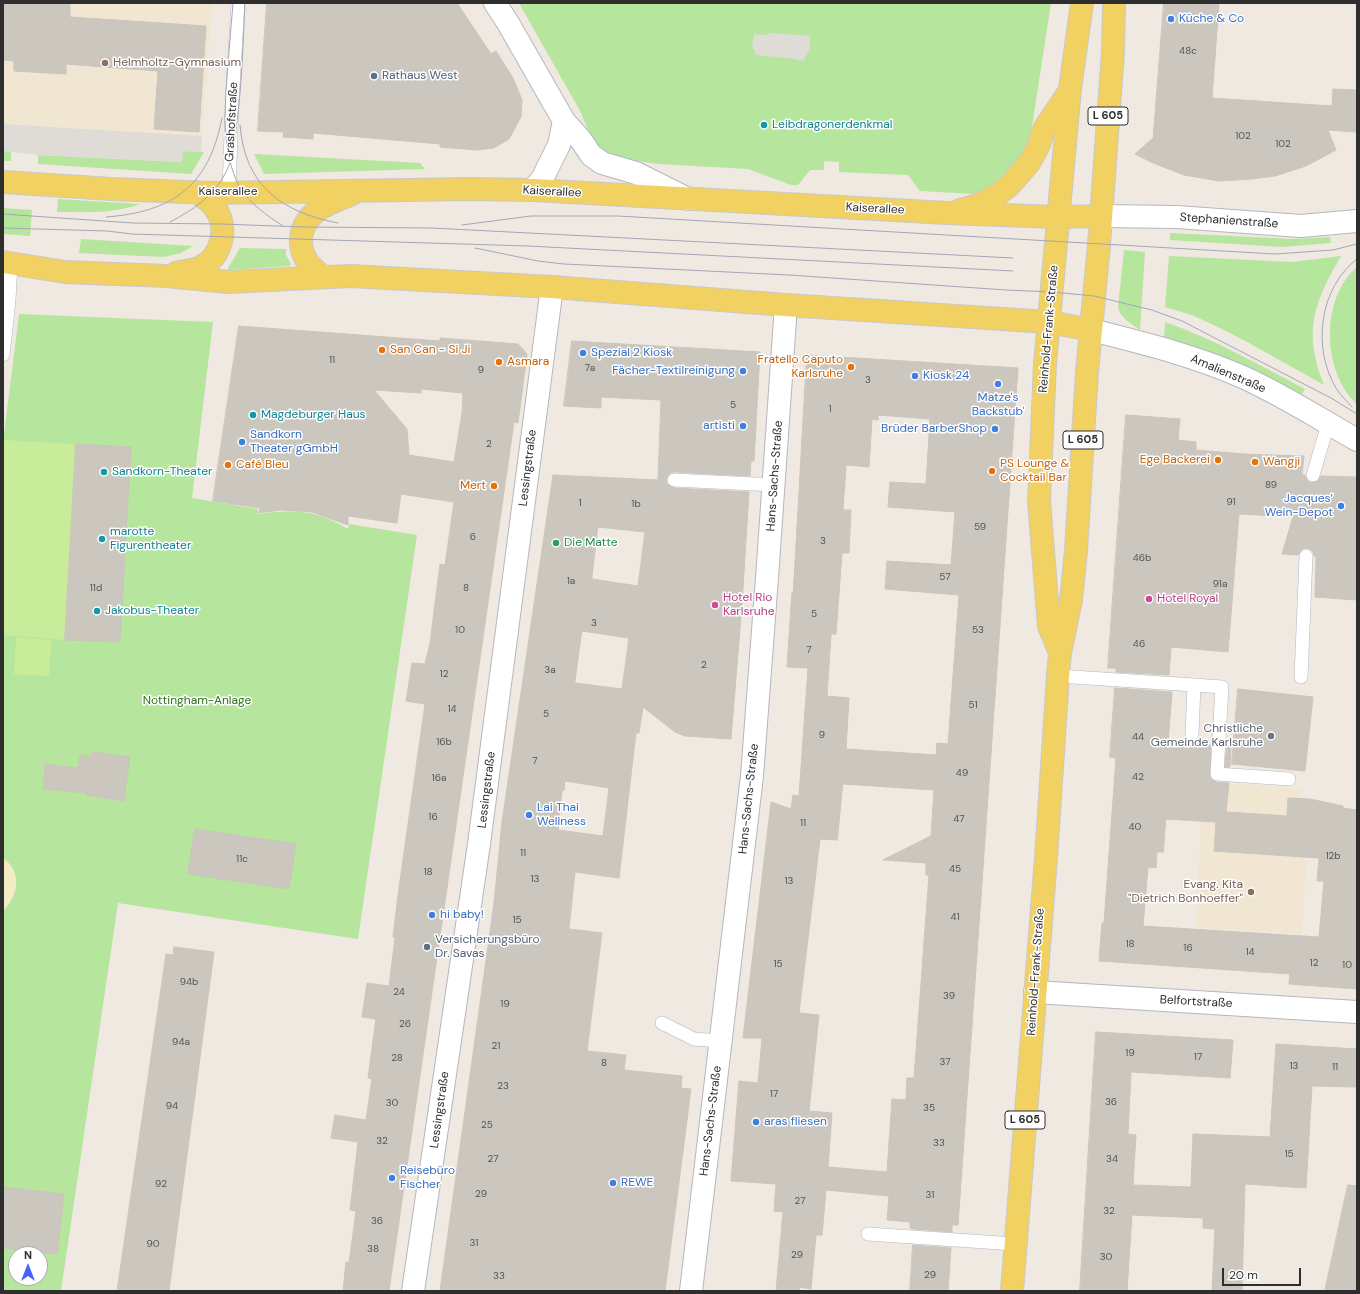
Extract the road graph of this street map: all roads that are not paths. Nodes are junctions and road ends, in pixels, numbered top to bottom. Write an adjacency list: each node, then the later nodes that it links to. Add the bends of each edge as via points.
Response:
1 (238, 3): 11 (lane, Grashofstraße)
2 (495, 3): 6 (street)
3 (1082, 3): 5 (main road, Reinhold-Frank-Straße / L 605)
4 (1114, 3): 14 (main road, Reinhold-Frank-Straße / L 605)
5 (1070, 89): 13 (main road, via 1044,129 1039,145 1029,162 1010,185 978,205); 15 (main road, Reinhold-Frank-Straße / L 605)
6 (564, 121): 8 (street, via 559,145 542,179); 12 (street, via 591,156 602,163 636,173)
7 (3, 182): 10 (main road, Kaiserallee)
8 (533, 190): 9 (main road, Kaiserallee); 12 (main road, Kaiserallee)
9 (356, 191): 11 (main road, Kaiserallee); 19 (main road, via 319,209 303,227 303,250 309,263)
10 (197, 192): 11 (main road, Kaiserallee); 18 (main road, via 209,201 219,215 223,236 219,247 211,259 200,267)
11 (230, 192)
12 (688, 199): 13 (main road, Kaiserallee)
13 (947, 213): 15 (main road, Kaiserallee)
14 (1101, 216): 15 (main road, Kaiserallee); 16 (street, Stephanienstraße, via 1159,216 1300,226); 23 (main road, Reinhold-Frank-Straße / L 605)
15 (1058, 217): 22 (main road, Reinhold-Frank-Straße / L 605)
16 (1357, 221)
17 (7, 263): 18 (main road, via 65,272); 24 (lane, via 9,300)
18 (166, 276): 19 (main road, via 229,282)
19 (322, 277): 20 (main road, via 350,276)
20 (552, 287): 21 (main road); 43 (street, Lessingstraße, via 480,836)
21 (786, 305): 22 (main road); 29 (street, Hans-Sachs-Straße)
22 (1049, 322): 23 (main road); 31 (main road, Reinhold-Frank-Straße / L 605, via 1039,500 1049,626)
23 (1091, 330): 25 (street, Amalienstraße, via 1198,360 1244,378 1292,402); 31 (main road, Reinhold-Frank-Straße / L 605, via 1071,600)
24 (3, 355)
25 (1328, 424): 26 (street, Amalienstraße); 27 (lane)
26 (1357, 440)
27 (1313, 475)
28 (674, 480): 29 (lane)
29 (774, 485): 40 (street, Hans-Sachs-Straße, via 752,776)
30 (1306, 556): 33 (lane)
31 (1060, 653): 32 (main road, Reinhold-Frank-Straße / L 605)
32 (1058, 676): 34 (lane); 37 (main road, Reinhold-Frank-Straße / L 605)
33 (1300, 677)
34 (1194, 685): 35 (lane); 36 (lane, via 1222,687 1217,774)
35 (1192, 734)
36 (1290, 779)
37 (1035, 992): 38 (street, Belfortstraße); 42 (main road, Reinhold-Frank-Straße / L 605)
38 (1357, 1012)
39 (662, 1023): 40 (lane, via 694,1039)
40 (720, 1041): 44 (street, Hans-Sachs-Straße)
41 (868, 1234): 42 (lane)
42 (1015, 1244): 45 (main road, Reinhold-Frank-Straße / L 605)
43 (413, 1291)
44 (691, 1291)
45 (1012, 1291)

